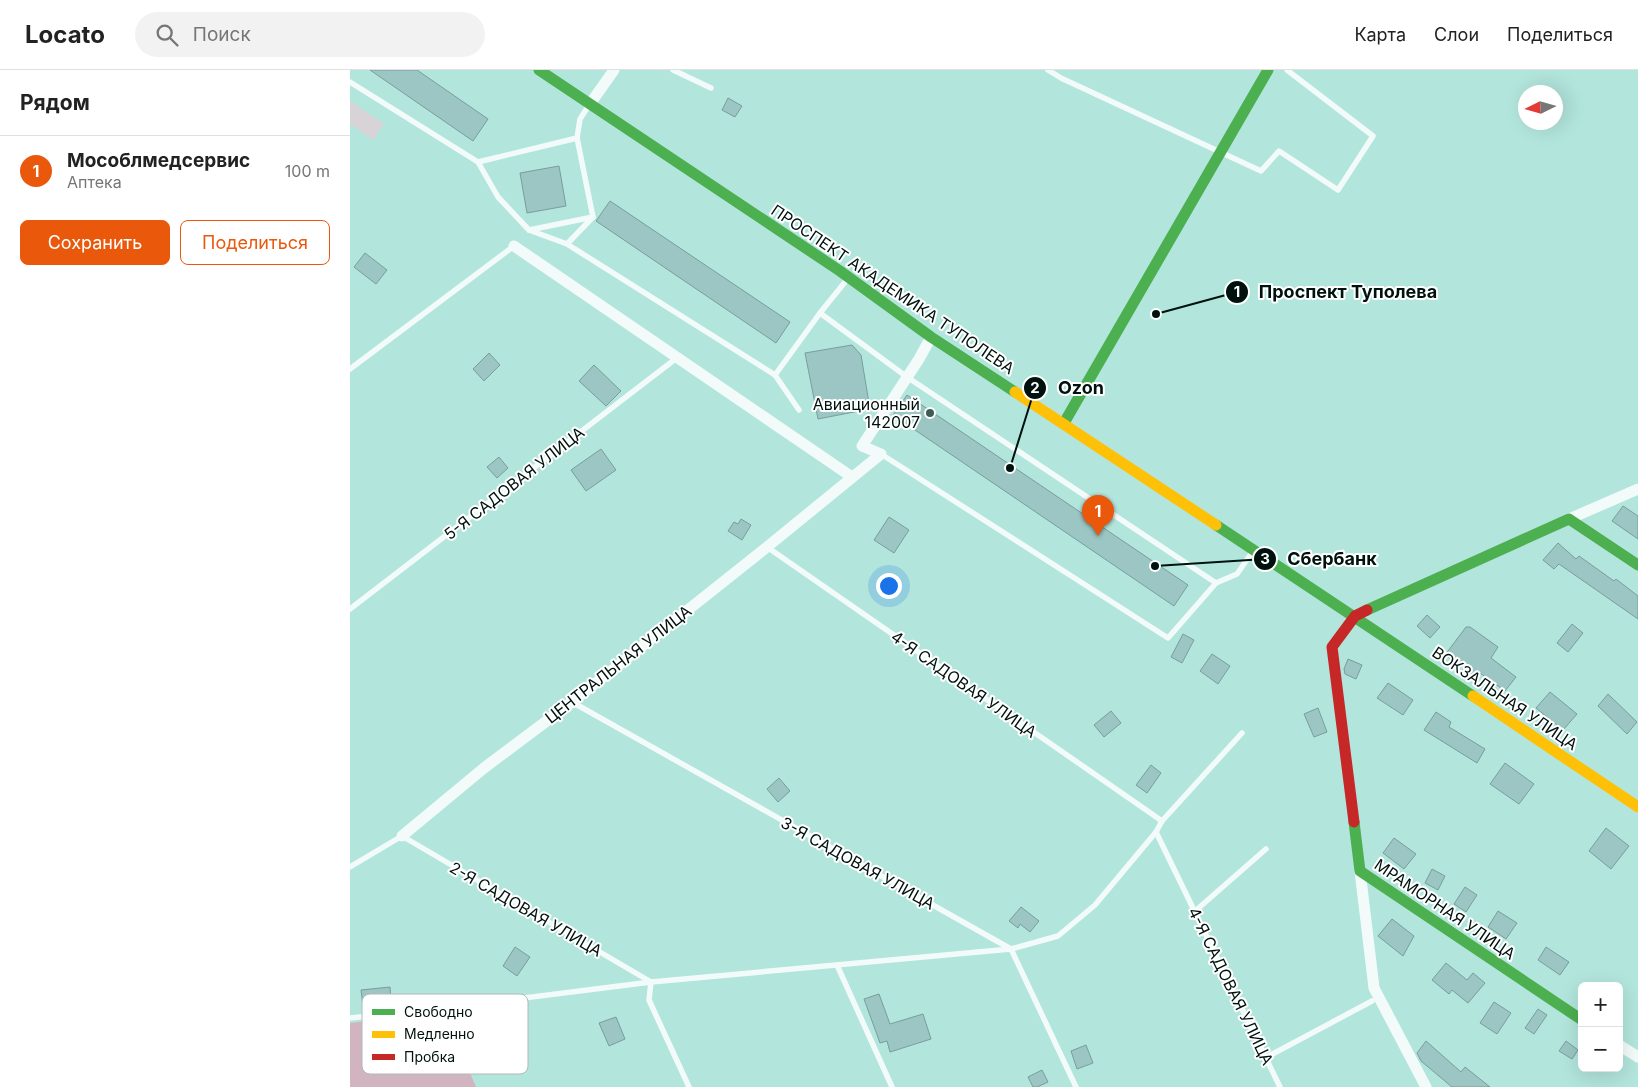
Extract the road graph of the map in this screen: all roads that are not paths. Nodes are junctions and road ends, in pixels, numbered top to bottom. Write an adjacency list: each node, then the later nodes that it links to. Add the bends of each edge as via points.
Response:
1 (539, 70): 9 (main road, ПРОСПЕКТ АКАДЕМИКА ТУПОЛЕВА)
2 (614, 70): 9 (street)
3 (673, 70): 8 (lane)
4 (1048, 70): 11 (lane)
5 (1268, 70): 11 (main road)
6 (1287, 70): 11 (lane, via 1373,136 1338,190 1279,151 1260,171)
7 (350, 82): 12 (lane)
8 (711, 88)
9 (590, 104): 10 (lane, via 580,119); 17 (main road, ПРОСПЕКТ АКАДЕМИКА ТУПОЛЕВА)
10 (576, 138): 12 (lane); 13 (lane)
11 (1219, 152): 25 (main road)
12 (478, 162): 14 (lane, via 498,197)
13 (593, 216): 14 (lane); 15 (lane)
14 (529, 230): 15 (lane)
15 (567, 244): 22 (lane)
16 (514, 246): 20 (street); 21 (lane)
17 (849, 277): 18 (lane); 19 (main road, ПРОСПЕКТ АКАДЕМИКА ТУПОЛЕВА)
18 (820, 313): 22 (lane); 23 (lane)
19 (931, 337): 23 (street); 25 (main road, ПРОСПЕКТ АКАДЕМИКА ТУПОЛЕВА)
20 (678, 357): 27 (street); 34 (lane, 5-Я САДОВАЯ УЛИЦА)
21 (350, 370)
22 (775, 375): 24 (lane)
23 (907, 377): 26 (street, via 862,446); 33 (lane)
24 (799, 410)
25 (1064, 423): 31 (main road, ПРОСПЕКТ АКАДЕМИКА ТУПОЛЕВА)
26 (881, 454): 27 (street, ЦЕНТРАЛЬНАЯ УЛИЦА); 33 (lane, via 1168,638)
27 (852, 477): 30 (street, ЦЕНТРАЛЬНАЯ УЛИЦА)
28 (1638, 489): 29 (street)
29 (1569, 519): 32 (main road); 35 (main road)
30 (767, 547): 36 (street, ЦЕНТРАЛЬНАЯ УЛИЦА); 39 (lane, 4-Я САДОВАЯ УЛИЦА)
31 (1255, 550): 33 (lane, via 1237,574); 35 (main road, ПРОСПЕКТ АКАДЕМИКА ТУПОЛЕВА)
32 (1638, 564)
33 (1216, 583)
34 (350, 609)
35 (1355, 616): 38 (main road, ВОКЗАЛЬНАЯ УЛИЦА); 44 (main road, МРАМОРНАЯ УЛИЦА, via 1332,647)
36 (572, 702): 41 (street, ЦЕНТРАЛЬНАЯ УЛИЦА, via 484,768); 46 (lane, 3-Я САДОВАЯ УЛИЦА)
37 (1242, 733): 39 (lane)
38 (1638, 807)
39 (1162, 821): 40 (lane)
40 (1156, 832): 45 (lane, 4-Я САДОВАЯ УЛИЦА); 46 (lane, via 1095,905 1058,936)
41 (402, 836): 43 (lane, ЦЕНТРАЛЬНАЯ УЛИЦА); 48 (lane, 2-Я САДОВАЯ УЛИЦА)
42 (1266, 849): 45 (lane)
43 (350, 867)
44 (1360, 871): 51 (main road, МРАМОРНАЯ УЛИЦА); 59 (street, via 1374,988)
45 (1194, 912): 53 (lane, 4-Я САДОВАЯ УЛИЦА)
46 (1011, 949): 47 (lane); 57 (lane)
47 (836, 965): 48 (lane); 56 (lane)
48 (651, 982): 49 (lane); 55 (lane, via 649,1000)
49 (528, 998)
50 (1372, 1001): 53 (lane)
51 (1578, 1017)
52 (1623, 1048): 54 (street)
53 (1266, 1057): 58 (lane, 4-Я САДОВАЯ УЛИЦА)
54 (1638, 1057)
55 (689, 1087)
56 (892, 1087)
57 (1076, 1087)
58 (1280, 1087)
59 (1426, 1087)

